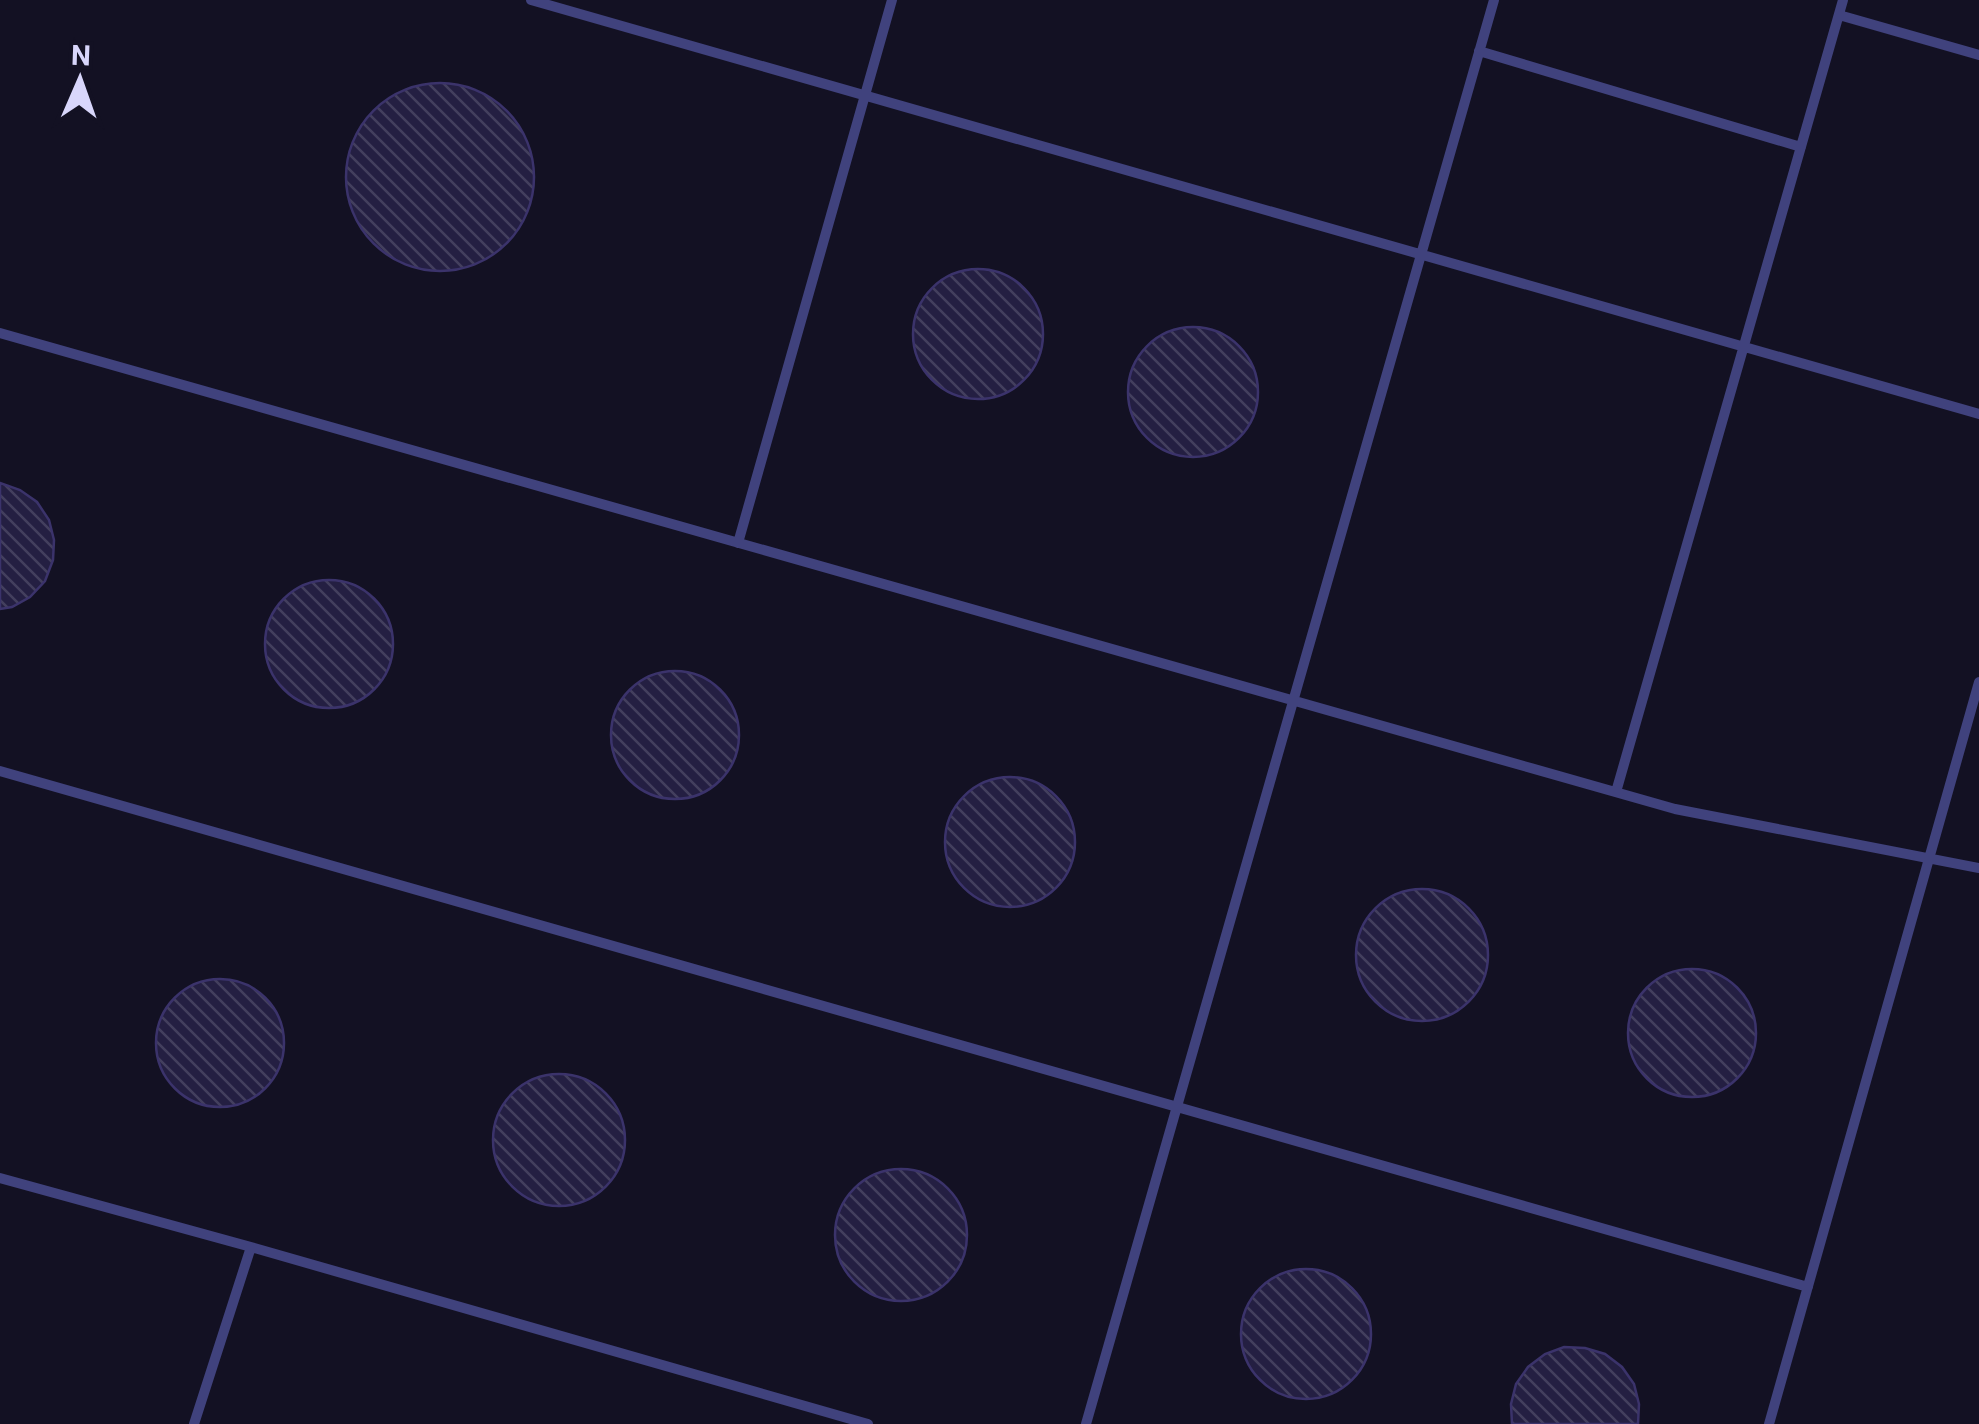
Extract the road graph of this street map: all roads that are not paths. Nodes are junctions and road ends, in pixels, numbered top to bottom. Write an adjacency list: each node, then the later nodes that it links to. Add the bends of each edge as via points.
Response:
1 (531, 0): 8 (lane)
2 (892, 0): 8 (lane)
3 (1494, 0): 6 (lane)
4 (1843, 0): 5 (lane)
5 (1838, 15): 7 (lane); 9 (lane)
6 (1479, 51): 9 (lane); 10 (lane)
7 (1979, 54)
8 (864, 95): 10 (lane); 14 (lane)
9 (1801, 147): 12 (lane)
10 (1421, 254): 12 (lane); 16 (lane)
11 (0, 333): 14 (lane)
12 (1744, 347): 13 (lane); 18 (lane)
13 (1979, 414)
14 (738, 542): 16 (lane)
15 (1979, 682): 19 (lane)
16 (1293, 700): 18 (lane); 21 (lane)
17 (0, 771): 21 (lane)
18 (1616, 792): 19 (lane)
19 (1930, 857): 20 (lane); 24 (lane)
20 (1979, 868)
21 (1176, 1107): 24 (lane); 27 (lane)
22 (0, 1178): 23 (lane)
23 (250, 1247): 25 (lane); 26 (lane)
24 (1808, 1288): 28 (lane)
25 (194, 1424)
26 (868, 1424)
27 (1086, 1424)
28 (1769, 1424)

